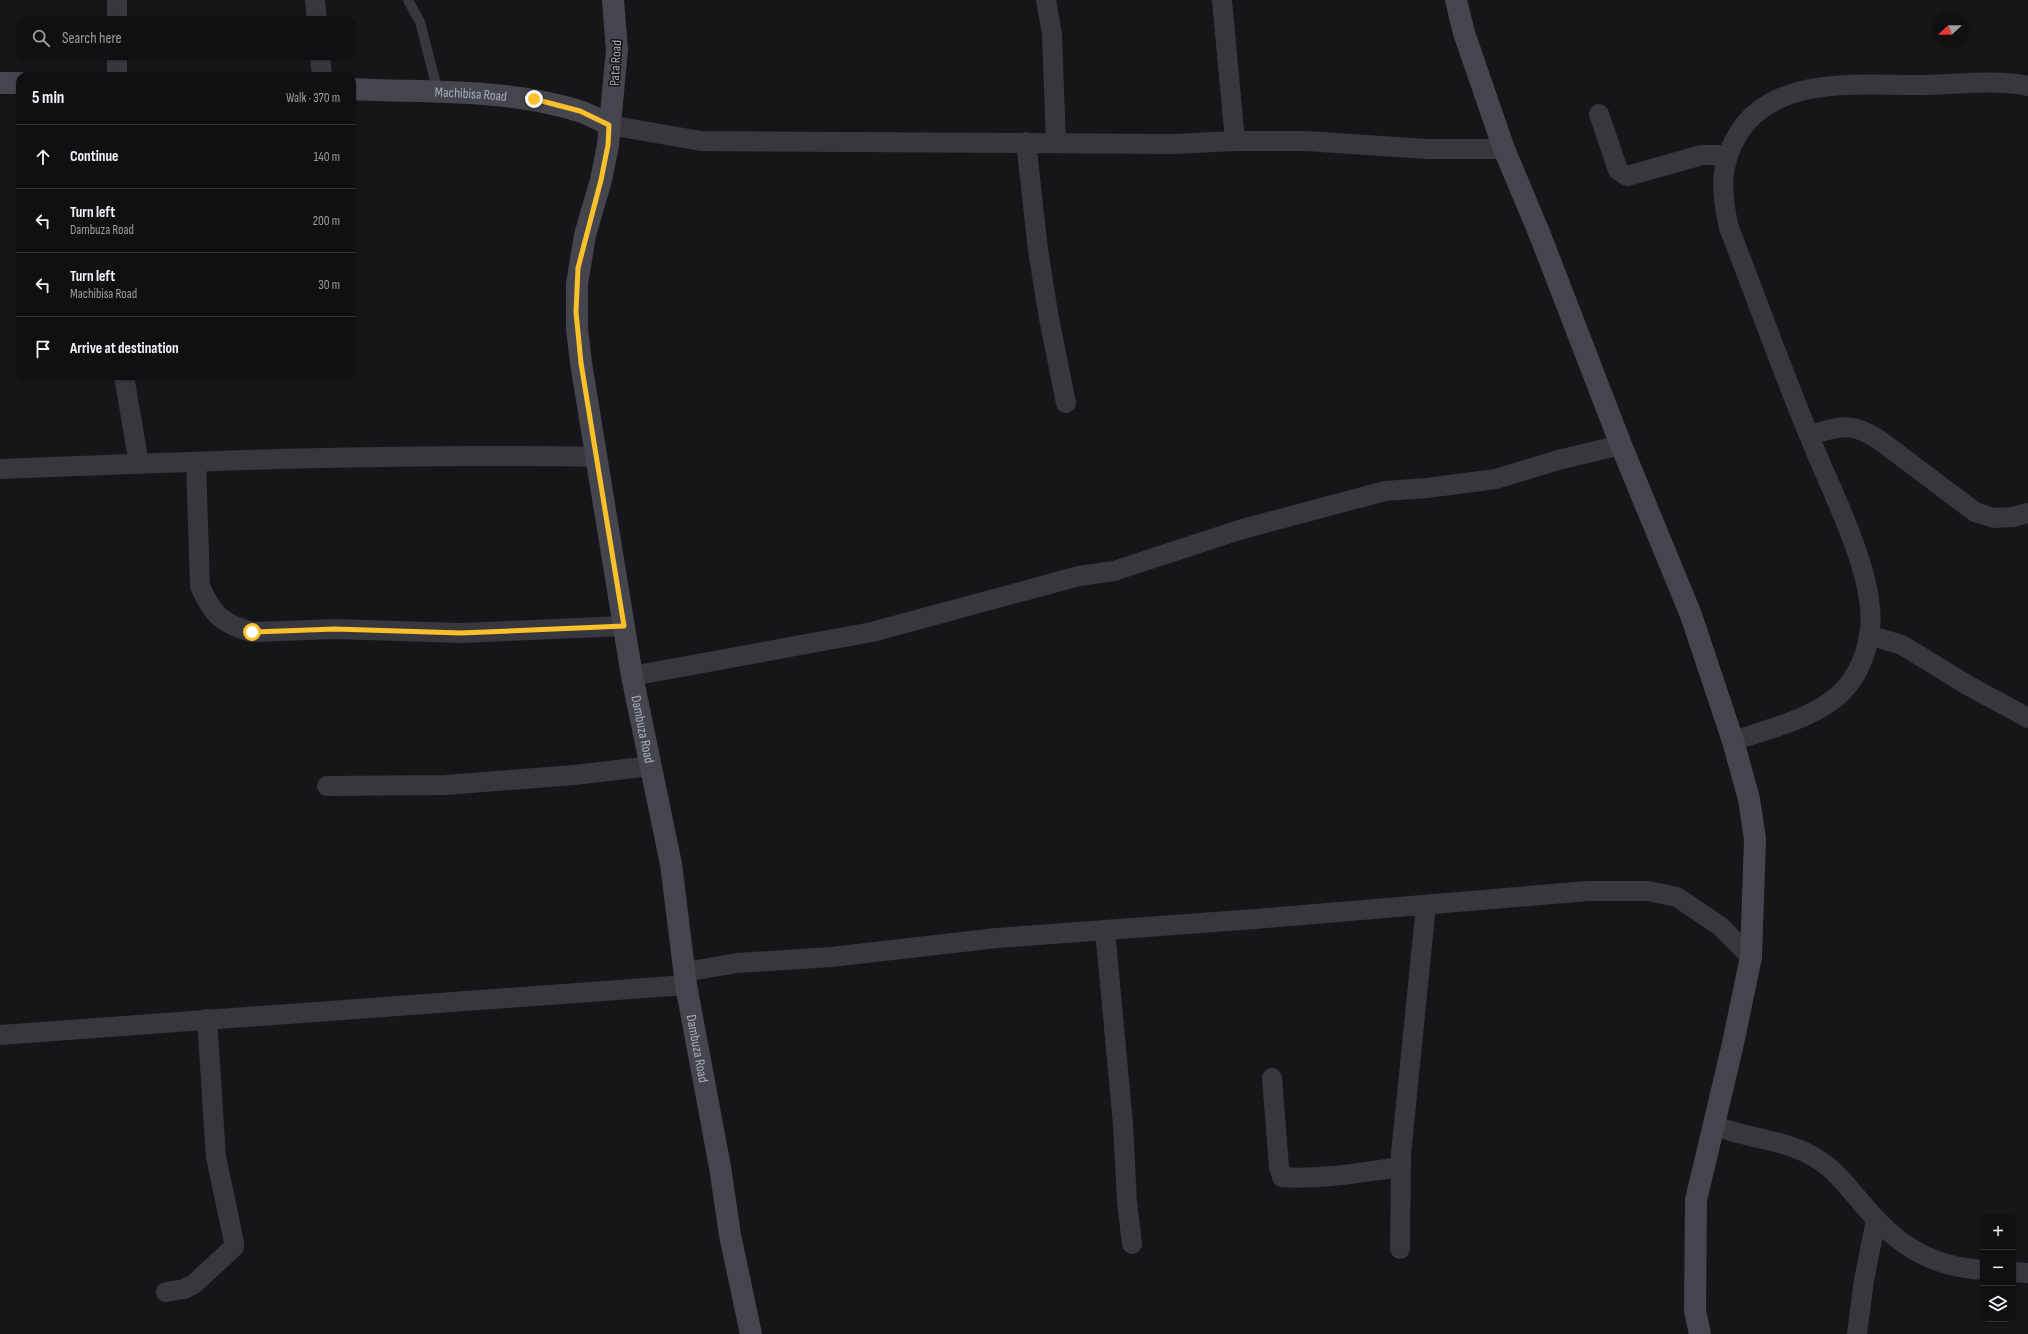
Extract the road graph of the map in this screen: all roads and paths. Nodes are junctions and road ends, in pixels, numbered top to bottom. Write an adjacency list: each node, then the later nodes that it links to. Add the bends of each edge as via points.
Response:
1 (117, 0): 8 (street)
2 (315, 0): 9 (street)
3 (408, 0): 18 (lane, via 420,22)
4 (614, 0): 20 (street, Pata Road, via 617,50)
5 (1046, 0): 23 (street, via 1052,34)
6 (1222, 0): 21 (street)
7 (1456, 0): 24 (street, via 1464,33)
8 (117, 16)
9 (317, 16)
10 (117, 60): 12 (street)
11 (320, 60): 13 (street)
12 (117, 72)
13 (322, 72)
14 (0, 83): 15 (street)
15 (16, 83)
16 (2028, 86): 25 (street, via 1996,83 1848,85 1792,93 1758,110 1743,125)
17 (356, 89): 18 (street, Machibisa Road)
18 (438, 92): 20 (street, Machibisa Road, via 534,99 580,111)
19 (1599, 114): 25 (street, via 1618,170 1627,176 1702,155)
20 (609, 125): 22 (street, via 701,141); 30 (street, Dambuza Road, via 606,159 576,284 581,363)
21 (1235, 141): 23 (street, via 1174,144); 24 (street, via 1352,143 1427,149)
22 (1026, 142): 23 (street); 27 (street, via 1038,250)
23 (1056, 143)
24 (1504, 149): 29 (street)
25 (1727, 155): 28 (street, via 1723,202 1729,228)
26 (125, 380): 32 (street)
27 (1066, 403)
28 (1808, 435): 34 (street, via 1847,426 1863,430 1975,512 1994,518); 36 (street, via 1862,570 1869,595)
29 (1621, 445): 37 (street, via 1496,478 1385,491 1239,530 1114,571 1079,576 872,632); 39 (street, via 1691,615)
30 (597, 457): 31 (street, via 478,455); 35 (street, Dambuza Road)
31 (196, 462): 32 (street); 35 (street, via 200,586 215,614 245,630 252,632 335,629 461,633)
32 (139, 464): 33 (street)
33 (0, 469)
34 (2028, 513)
35 (624, 626): 37 (street, Dambuza Road)
36 (1869, 634): 38 (street, via 1902,645); 39 (street, via 1865,654 1852,678 1843,691 1826,705 1808,715)
37 (632, 676): 40 (street, Dambuza Road)
38 (2028, 718)
39 (1733, 741): 44 (street, via 1749,799 1755,839)
40 (651, 766): 41 (street, via 445,785); 45 (street, Dambuza Road, via 670,864)
41 (327, 786)
42 (1426, 904): 43 (street); 44 (street, via 1588,891 1648,891 1670,894 1684,900 1715,922); 50 (street)
43 (1105, 930): 45 (street, via 997,938 831,957 736,963); 52 (street)
44 (1750, 957): 49 (street)
45 (685, 978): 46 (street); 59 (street, Dambuza Road, via 730,1235)
46 (208, 1019): 47 (street); 57 (street, via 216,1157 234,1247 194,1284 184,1289)
47 (0, 1035)
48 (1272, 1078): 50 (street, via 1282,1177 1351,1174)
49 (1713, 1125): 51 (street, via 1791,1146 1820,1161 1842,1180); 58 (street, via 1696,1200 1694,1246)
50 (1401, 1167): 53 (street)
51 (1876, 1220): 54 (street, via 1933,1261); 60 (street)
52 (1132, 1244)
53 (1400, 1249)
54 (1980, 1270)
55 (2016, 1272): 56 (street)
56 (2028, 1273)
57 (166, 1292)
58 (1697, 1331)
59 (751, 1334)
60 (1857, 1334)

